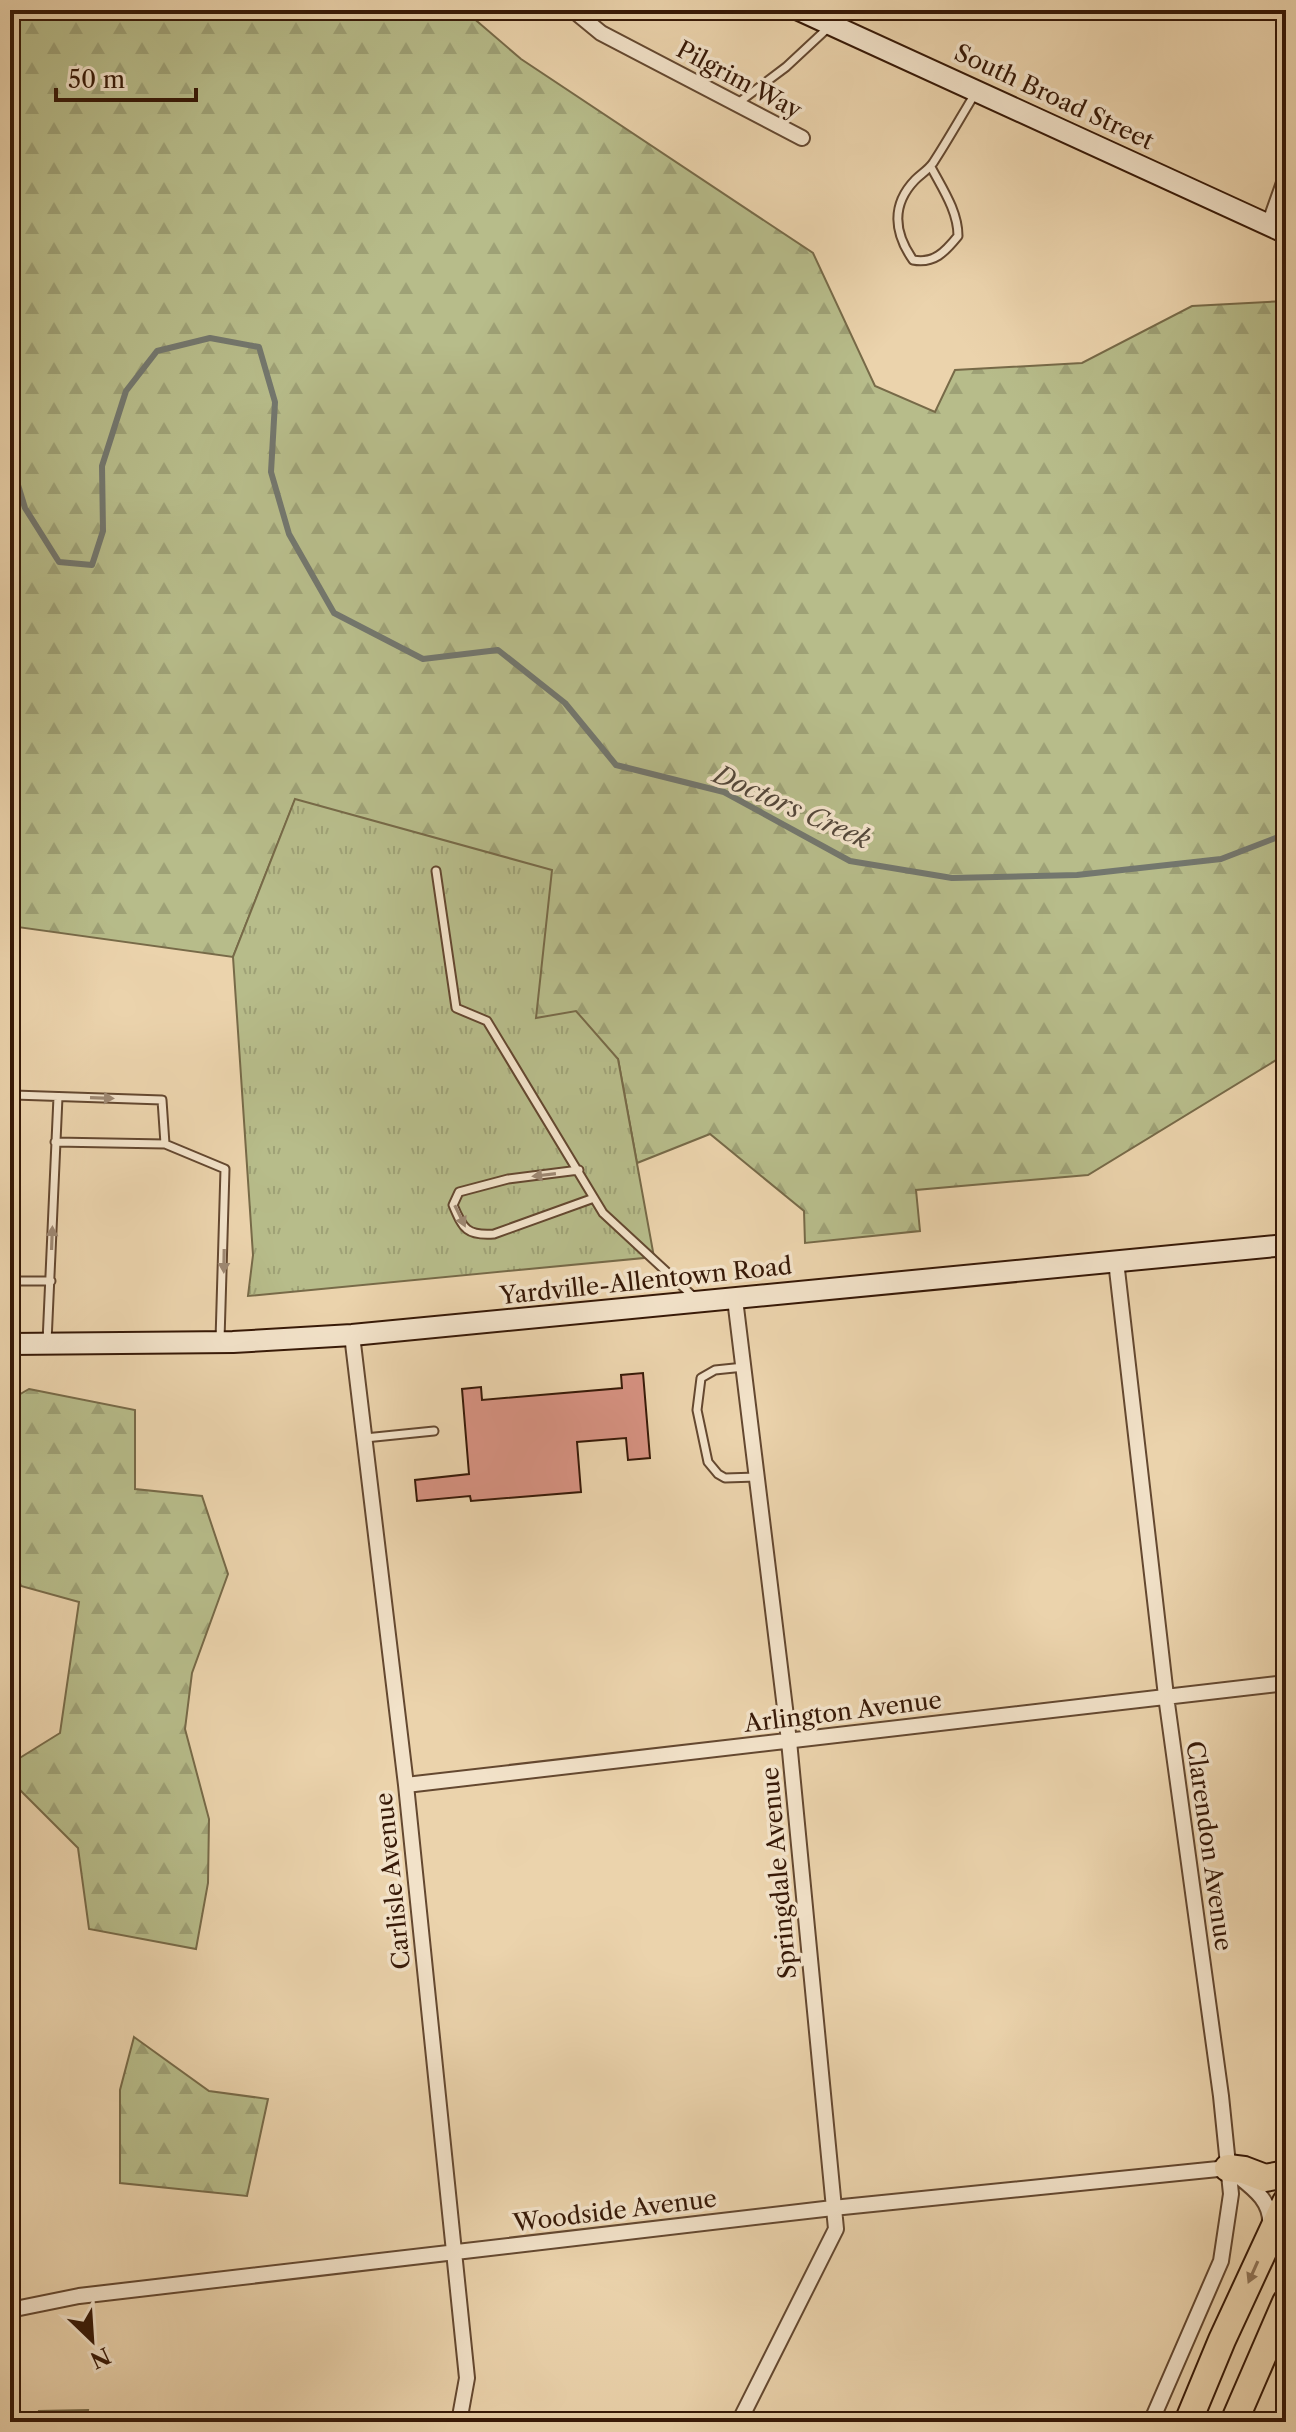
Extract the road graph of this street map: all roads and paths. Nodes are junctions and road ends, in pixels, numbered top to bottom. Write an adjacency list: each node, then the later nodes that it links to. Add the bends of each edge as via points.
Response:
1 (573, 10): 5 (street, Pilgrim Way, via 601,33)
2 (799, 10): 3 (main road, South Broad Street)
3 (831, 25): 4 (main road, South Broad Street); 5 (lane)
4 (977, 90): 7 (lane); 9 (main road, South Broad Street)
5 (736, 104): 6 (street, Pilgrim Way)
6 (802, 138)
7 (931, 167): 7 (lane, via 904,193 897,210 904,247 913,260 925,262 938,257 958,236 955,216)
8 (1286, 177): 9 (street)
9 (1278, 229)
10 (436, 871): 14 (lane, via 456,1008 487,1021)
11 (58, 1097): 12 (lane); 13 (lane, one-way to 13, via 162,1100); 16 (lane, via 14,1095)
12 (55, 1142): 13 (lane); 20 (lane, one-way to 12)
13 (165, 1144): 24 (lane, one-way to 24, via 225,1169)
14 (579, 1170): 15 (lane); 15 (lane, one-way to 15, via 459,1192 453,1205 461,1223 478,1235)
15 (594, 1198): 22 (lane, via 603,1213)
16 (10, 1225)
17 (1286, 1245): 18 (main road, Yardville-Allentown Road)
18 (1116, 1261): 21 (main road, Yardville-Allentown Road); 32 (street, Clarendon Avenue)
19 (10, 1281): 20 (lane)
20 (51, 1281): 26 (lane)
21 (735, 1299): 22 (main road, Yardville-Allentown Road); 27 (street, Springdale Avenue)
22 (700, 1303): 23 (main road, Yardville-Allentown Road)
23 (352, 1335): 24 (main road, Yardville-Allentown Road); 29 (street, Carlisle Avenue)
24 (220, 1342): 26 (main road, Yardville-Allentown Road)
25 (10, 1344): 26 (main road, Yardville-Allentown Road)
26 (47, 1344)
27 (744, 1367): 30 (street, Springdale Avenue); 30 (lane, via 715,1370 701,1378 697,1410 708,1462 718,1474)
28 (434, 1431): 29 (lane)
29 (364, 1438): 34 (street, Carlisle Avenue)
30 (757, 1477): 33 (street, Springdale Avenue)
31 (1286, 1683): 32 (street, Arlington Avenue)
32 (1166, 1696): 33 (street, Arlington Avenue); 35 (street, Clarendon Avenue)
33 (789, 1741): 34 (street, Arlington Avenue); 38 (street, Springdale Avenue)
34 (406, 1785): 40 (street, Carlisle Avenue)
35 (1228, 2168): 36 (highway, via 1265,2178); 38 (street, Woodside Avenue); 39 (street, via 1266,2200 1272,2214); 45 (street, Clarendon Avenue, via 1231,2194 1221,2261)
36 (1286, 2174)
37 (1286, 2202): 39 (highway)
38 (833, 2208): 40 (street, Woodside Avenue); 44 (street, Springdale Avenue, via 836,2229)
39 (1270, 2236): 46 (highway, one-way to 46)
40 (454, 2252): 42 (street, Woodside Avenue, via 79,2296); 43 (street, Carlisle Avenue, via 467,2378)
41 (1286, 2302): 47 (highway)
42 (10, 2310)
43 (459, 2422)
44 (739, 2422)
45 (1151, 2422)
46 (1188, 2422)
47 (1234, 2422)

